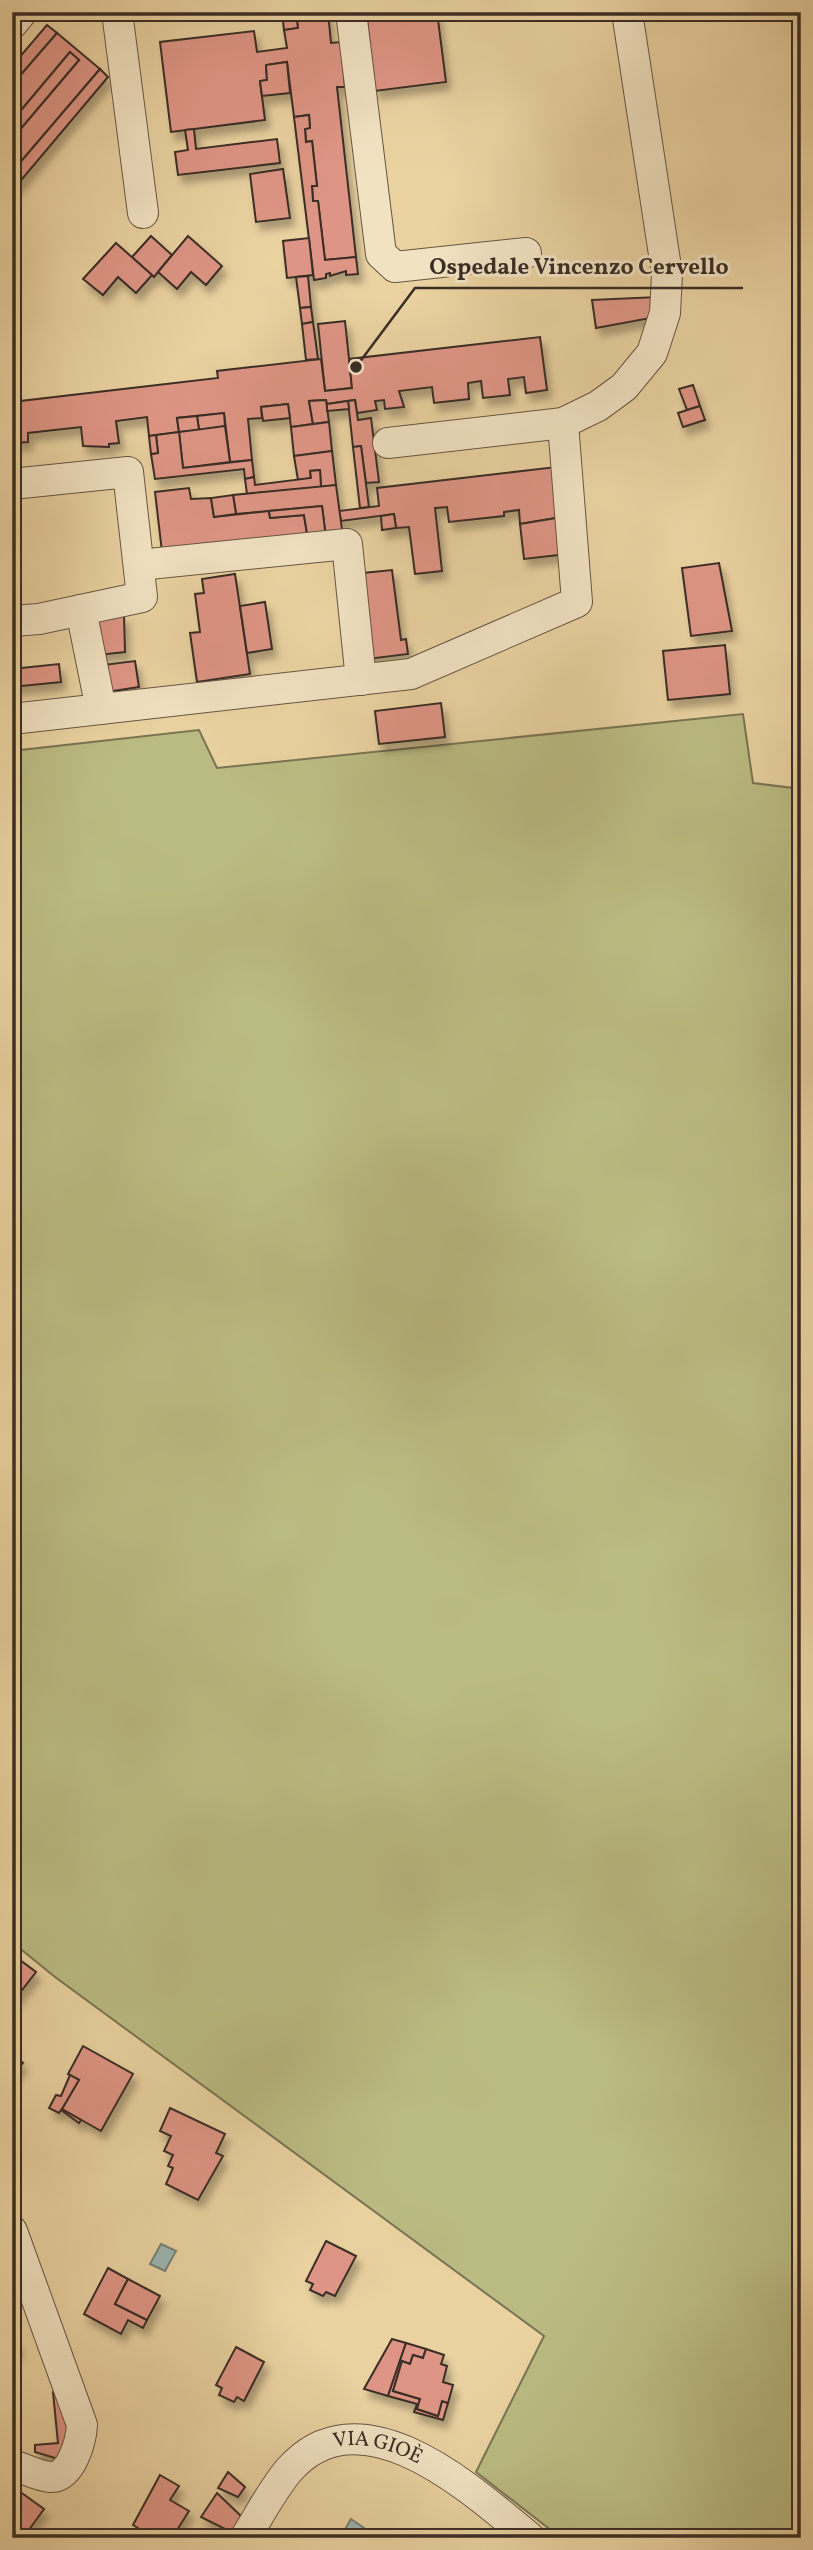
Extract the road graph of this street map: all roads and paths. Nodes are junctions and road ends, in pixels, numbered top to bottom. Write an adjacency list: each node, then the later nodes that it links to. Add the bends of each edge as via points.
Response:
1 (22, 12): 5 (street)
2 (117, 12): 6 (street)
3 (351, 12): 7 (street, via 381,254 395,267)
4 (627, 12): 8 (street, via 667,274 665,313 652,353 624,387)
5 (12, 24)
6 (143, 213)
7 (526, 253)
8 (563, 423): 9 (street); 14 (street, via 577,602 411,674)
9 (388, 443)
10 (12, 484): 11 (street, via 128,472)
11 (139, 565): 12 (street, via 142,597); 14 (street, via 347,544)
12 (81, 610): 13 (street); 15 (street)
13 (12, 621)
14 (361, 680): 15 (street)
15 (100, 709): 16 (street)
16 (12, 719)
17 (12, 2231): 18 (street, via 82,2425 67,2470 52,2478)
18 (12, 2465)
19 (245, 2538): 20 (street, VIA GIOÈ, via 289,2470 337,2442 365,2440 430,2461)
20 (530, 2538)

